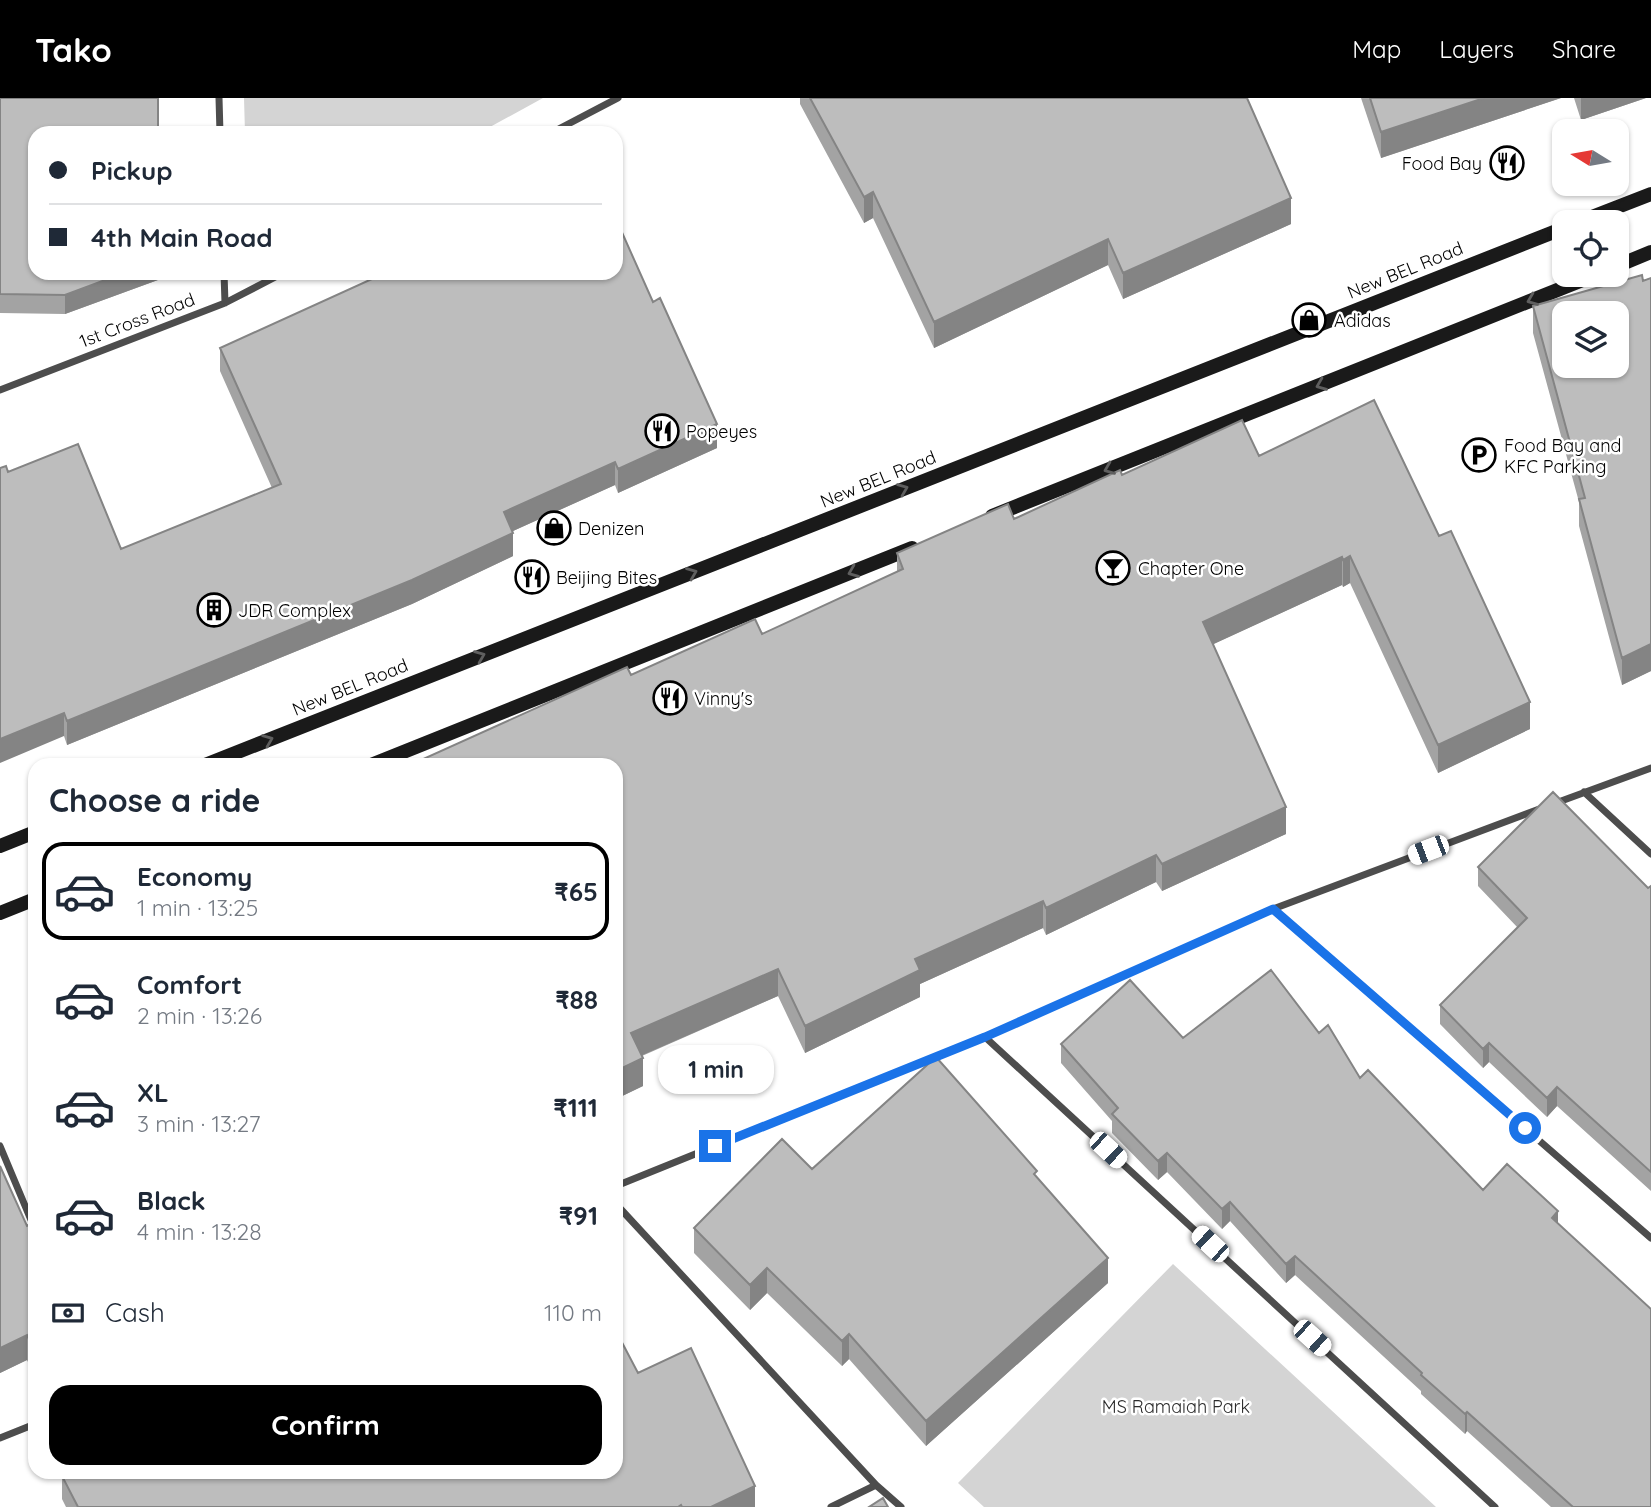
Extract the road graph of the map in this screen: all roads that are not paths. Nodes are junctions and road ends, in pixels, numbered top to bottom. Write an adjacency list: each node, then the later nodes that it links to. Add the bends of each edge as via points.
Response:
1 (219, 98): 3 (street)
2 (618, 98): 4 (street)
3 (220, 126)
4 (564, 126)
5 (1651, 194): 6 (main road)
6 (1610, 210)
7 (1552, 233): 17 (main road, New BEL Road, one-way to 7)
8 (1651, 253): 9 (main road)
9 (1629, 261)
10 (224, 280): 13 (street)
11 (269, 280): 13 (street, 1st Cross Road)
12 (1565, 287): 15 (main road, one-way to 15)
13 (225, 303): 14 (street, 1st Cross Road)
14 (0, 390)
15 (977, 522)
16 (926, 543): 18 (main road, one-way to 18)
17 (223, 758)
18 (388, 758)
19 (1651, 768): 20 (street)
20 (1584, 792): 23 (street); 25 (street)
21 (28, 835): 22 (main road)
22 (0, 846)
23 (1651, 854)
24 (28, 902): 26 (main road)
25 (1273, 909): 27 (street); 32 (street)
26 (0, 913)
27 (985, 1037): 29 (street); 38 (street)
28 (0, 1146): 31 (street)
29 (623, 1182)
30 (623, 1212): 35 (street)
31 (28, 1213)
32 (1651, 1238)
33 (28, 1427): 34 (street)
34 (0, 1438)
35 (876, 1485): 36 (street); 37 (street)
36 (831, 1507)
37 (901, 1507)
38 (1495, 1507)

